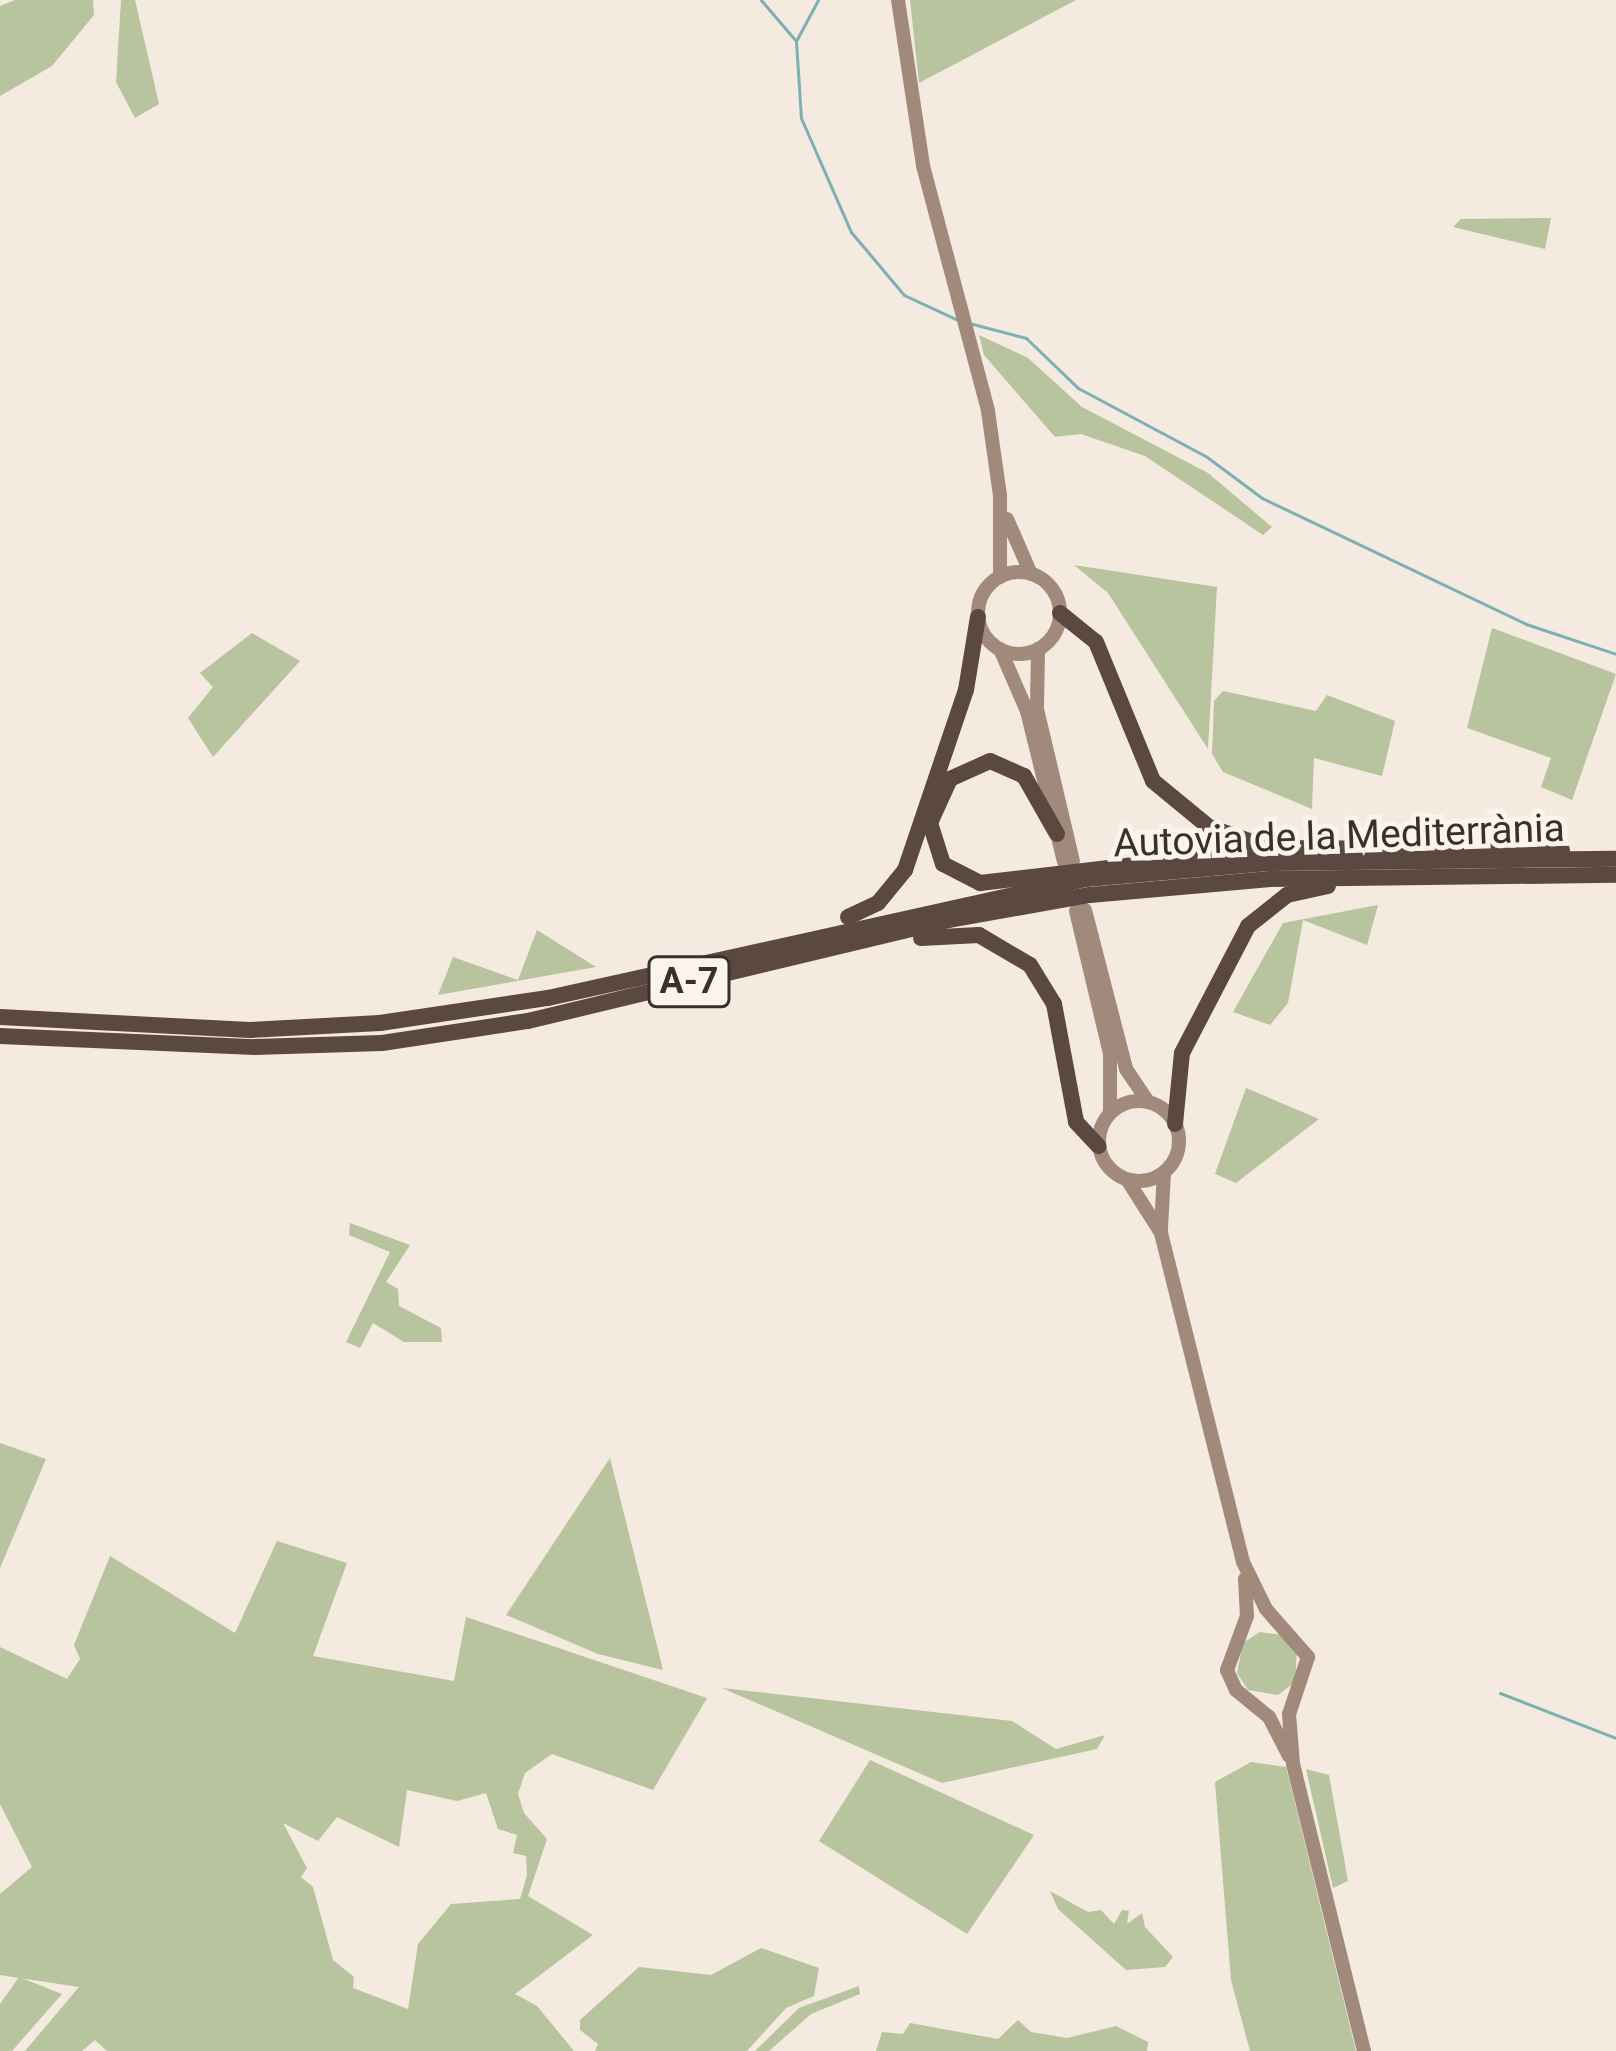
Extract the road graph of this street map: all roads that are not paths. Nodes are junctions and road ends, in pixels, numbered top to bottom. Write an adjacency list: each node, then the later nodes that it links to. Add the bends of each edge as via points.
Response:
1 (898, 0): 2 (main road, via 918,145 969,332)
2 (1000, 495): 3 (main road, via 1018,558); 4 (main road)
3 (1031, 574): 4 (main road); 5 (main road, via 1051,586)
4 (1000, 577): 6 (main road, via 983,593)
5 (1060, 613): 8 (main road); 10 (highway, via 1096,642 1132,742 1173,801 1192,817)
6 (979, 617): 7 (main road); 14 (highway, via 966,690 898,882 866,910 768,937)
7 (1000, 649): 8 (main road); 9 (main road, via 1027,711)
8 (1038, 649): 9 (main road, via 1036,709 1069,862)
9 (1057, 834): 10 (highway, via 1024,776 990,760 950,779 930,823 943,863 980,883)
10 (1276, 848): 11 (highway, via 1522,846)
11 (1616, 858): 14 (highway, Autovia de la Mediterrània / A-7, via 1185,868 945,904)
12 (1616, 874): 13 (highway, Autovia de la Mediterrània / A-7)
13 (1375, 876): 14 (highway, Autovia de la Mediterrània / A-7, via 1090,895); 19 (highway, via 1287,895 1248,926 1182,1053)
14 (752, 958): 15 (highway, Autovia de la Mediterrània / A-7, via 380,1023 250,1030); 16 (highway, Autovia de la Mediterrània / A-7, via 528,1022 382,1043 255,1047); 20 (highway, via 788,967 944,934 1007,947 1048,990 1076,1122)
15 (0, 1017)
16 (0, 1036)
17 (1148, 1102): 18 (main road); 18 (main road, via 1126,1069 1081,911 1110,1054); 19 (main road)
18 (1110, 1112): 20 (main road)
19 (1175, 1124): 21 (main road, via 1177,1156)
20 (1098, 1146): 22 (main road, via 1106,1166)
21 (1164, 1173): 22 (main road); 23 (main road)
22 (1128, 1181): 23 (main road)
23 (1161, 1233): 24 (main road)
24 (1244, 1562): 25 (main road); 26 (main road)
25 (1284, 1627): 26 (main road); 27 (main road, via 1308,1657)
26 (1242, 1632): 28 (main road, via 1227,1670 1236,1690)
27 (1295, 1694): 28 (main road); 29 (main road)
28 (1257, 1703): 29 (main road)
29 (1292, 1764): 30 (main road)
30 (1364, 2051)

